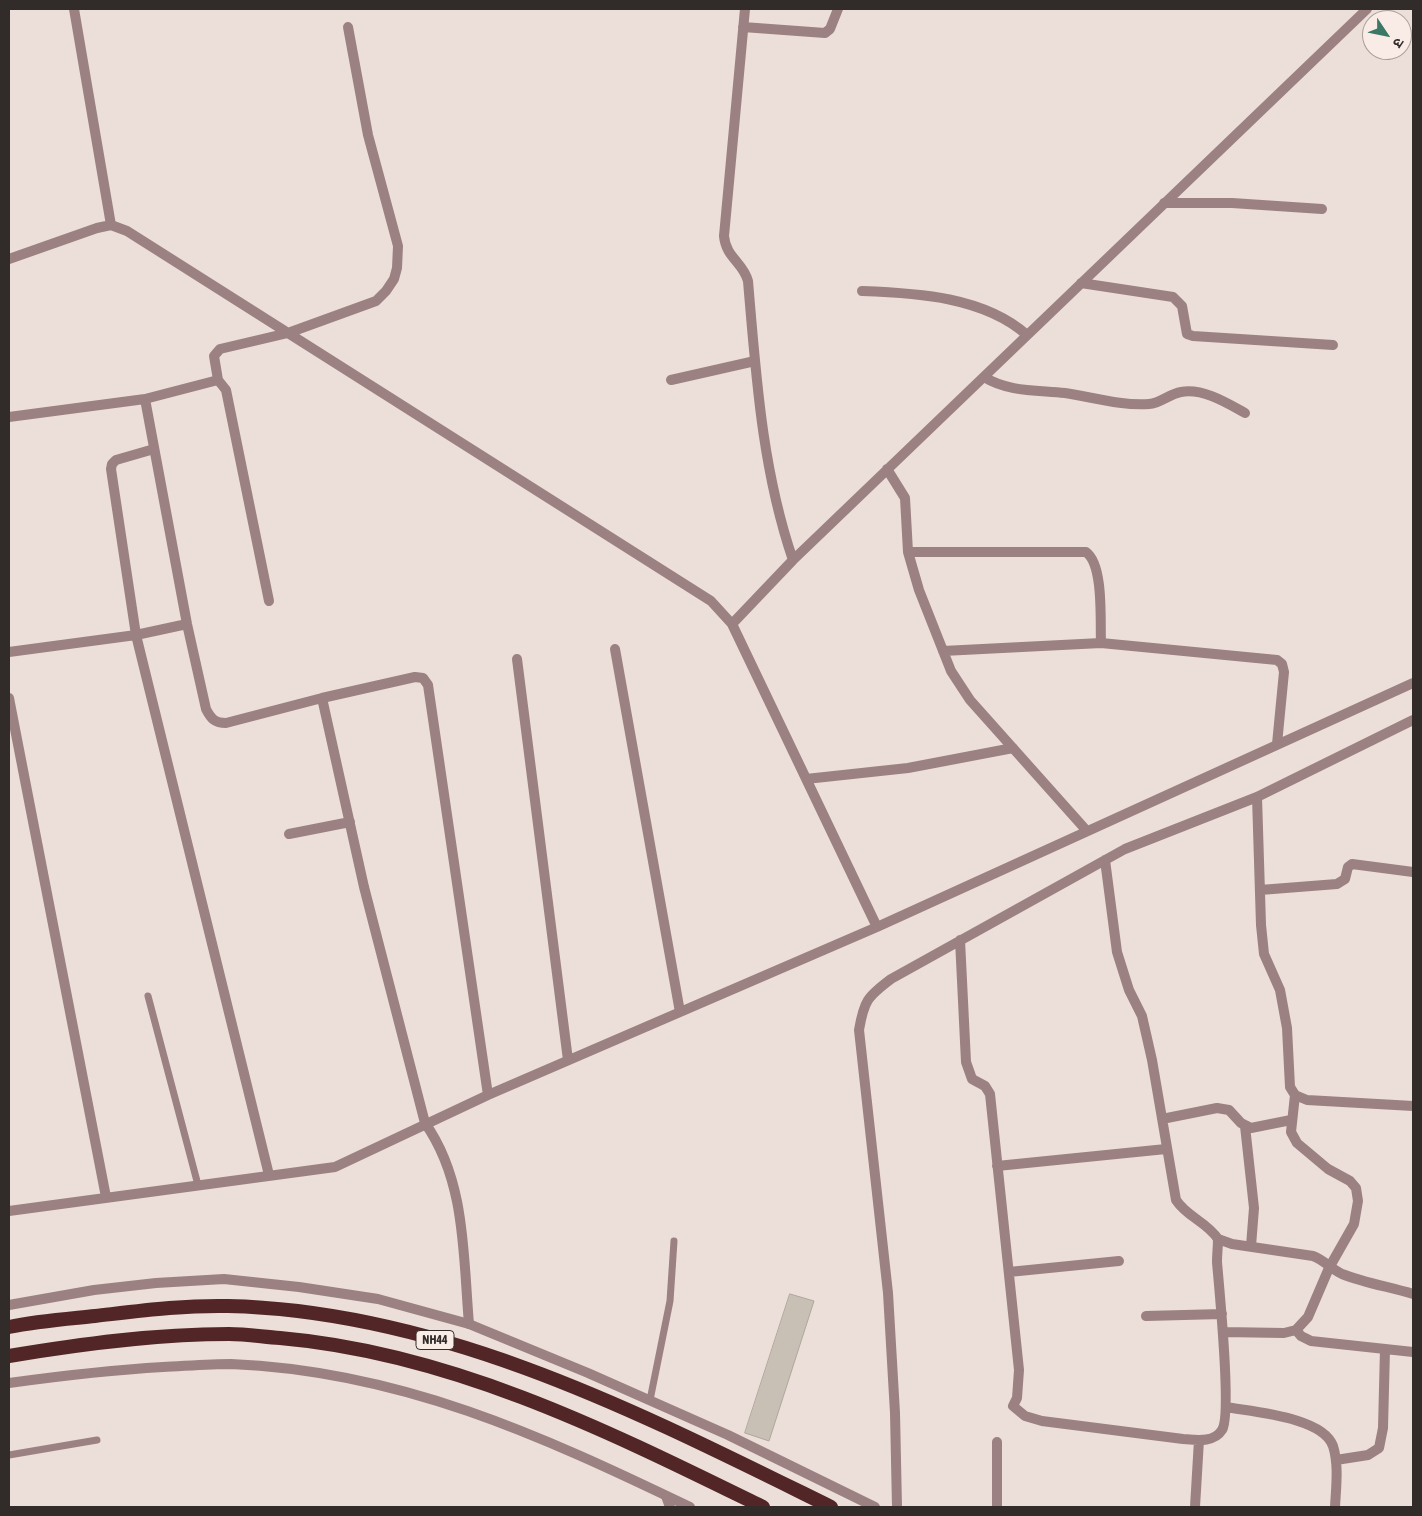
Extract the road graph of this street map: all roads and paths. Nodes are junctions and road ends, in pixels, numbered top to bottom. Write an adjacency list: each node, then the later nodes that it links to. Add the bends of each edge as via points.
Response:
1 (74, 9): 9 (street)
2 (744, 9): 6 (street)
3 (838, 9): 6 (street, via 825,33)
4 (1367, 9): 7 (street)
5 (348, 27): 13 (street, via 368,135 398,246 398,268 386,292 376,301)
6 (743, 27): 16 (street, via 724,236 728,253 748,281)
7 (1164, 203): 8 (street, via 1232,203); 11 (street)
8 (1322, 209)
9 (111, 225): 10 (street); 13 (street, via 127,231)
10 (9, 259)
11 (1081, 283): 14 (street); 15 (street, via 1173,297 1182,306 1189,336)
12 (862, 291): 14 (street, via 901,292 978,307 1005,317)
13 (288, 333): 18 (street, via 220,349 214,356); 29 (street, via 697,592)
14 (1027, 335): 17 (street)
15 (1334, 345)
16 (755, 361): 19 (street); 26 (street, via 773,495)
17 (984, 377): 21 (street, via 1015,389 1129,404 1159,402 1181,392 1201,394 1223,400); 24 (street)
18 (218, 380): 20 (street); 27 (street, via 226,390)
19 (671, 380)
20 (145, 399): 22 (street); 23 (street)
21 (1245, 413)
22 (9, 418)
23 (154, 449): 28 (street); 30 (street, via 116,460 111,469)
24 (887, 469): 25 (street, via 905,498); 26 (street)
25 (908, 552): 31 (street, via 1086,552 1096,567); 33 (street, via 918,590)
26 (793, 560): 29 (street)
27 (269, 601)
28 (187, 624): 30 (street); 38 (street, via 206,709 217,723 226,724)
29 (732, 624): 42 (street)
30 (136, 635): 34 (street); 64 (street)
31 (1101, 643): 33 (street); 40 (street, via 1277,660 1284,672)
32 (615, 649): 53 (street)
33 (943, 651): 41 (street, via 970,700)
34 (9, 652)
35 (517, 659): 54 (street)
36 (1413, 683): 40 (street)
37 (9, 698): 66 (street)
38 (322, 698): 44 (street); 55 (street, via 415,677 423,678 428,685)
39 (1413, 720): 43 (street)
40 (1277, 744): 45 (street)
41 (1014, 748): 42 (street, via 908,768); 45 (street)
42 (806, 779): 50 (street)
43 (1257, 798): 47 (street); 49 (street)
44 (350, 822): 46 (street); 60 (street)
45 (1086, 830): 50 (street)
46 (289, 834)
47 (1105, 860): 51 (street); 58 (street, via 1118,952 1129,990 1142,1016)
48 (1413, 872): 49 (street, via 1352,864 1345,879 1337,884)
49 (1260, 890): 56 (street, via 1264,954 1280,990 1287,1028 1290,1087)
50 (877, 927): 53 (street)
51 (960, 940): 63 (street, via 966,1062 972,1079 985,1086 990,1094); 99 (street, via 890,979 873,993 863,1006 859,1030 888,1293)
52 (148, 996): 65 (lane)
53 (680, 1012): 54 (street)
54 (568, 1060): 55 (street)
55 (488, 1095): 60 (street)
56 (1295, 1095): 57 (street, via 1307,1100); 59 (street)
57 (1413, 1106)
58 (1162, 1119): 61 (street, via 1223,1108); 62 (street)
59 (1291, 1120): 61 (street, via 1257,1127); 72 (street, via 1291,1132 1297,1143 1356,1188 1358,1201 1354,1224)
60 (425, 1123): 64 (street, via 334,1167); 78 (street, via 454,1180)
61 (1245, 1126): 70 (street, via 1254,1208)
62 (1166, 1149): 63 (street); 68 (street, via 1176,1200 1182,1210 1207,1226)
63 (996, 1166): 73 (street)
64 (269, 1176): 65 (street)
65 (198, 1185): 66 (street)
66 (106, 1197): 67 (street)
67 (9, 1211)
68 (1218, 1239): 70 (street); 76 (street)
69 (674, 1241): 86 (lane, via 670,1301)
70 (1251, 1246): 72 (street, via 1313,1256)
71 (1119, 1261): 73 (street)
72 (1329, 1268): 74 (street); 80 (street, via 1308,1318)
73 (1009, 1272): 89 (street, via 1019,1370 1017,1398 1013,1406 1026,1416 1042,1421)
74 (1413, 1294)
75 (9, 1304): 78 (street, via 94,1290 224,1279 299,1286 378,1299)
76 (1222, 1314): 77 (street); 81 (street)
77 (1146, 1316)
78 (468, 1324): 86 (street)
79 (9, 1327): 97 (highway, NH44, via 172,1307 228,1306 349,1319 494,1357 584,1391)
80 (1296, 1330): 81 (street, via 1284,1333); 82 (street, via 1311,1342)
81 (1222, 1332): 87 (street)
82 (1385, 1349): 83 (street); 92 (street, via 1383,1428 1379,1448 1368,1455)
83 (1413, 1352)
84 (9, 1356): 96 (highway, NH44, via 124,1340 231,1334 352,1347 430,1366 511,1392 669,1461)
85 (9, 1383): 93 (street, via 89,1372 230,1364 304,1371 384,1385 453,1404 548,1442)
86 (650, 1400): 98 (street)
87 (1226, 1407): 89 (street, via 1222,1430 1216,1437); 92 (street, via 1314,1426 1325,1434)
88 (97, 1440): 91 (lane)
89 (1199, 1440): 101 (street)
90 (998, 1442): 100 (street)
91 (9, 1455)
92 (1336, 1460): 102 (street)
93 (666, 1496): 94 (street); 95 (street)
94 (670, 1507)
95 (690, 1507)
96 (763, 1507)
97 (831, 1507)
98 (875, 1507)
99 (897, 1507)
100 (997, 1507)
101 (1195, 1507)
102 (1335, 1507)

